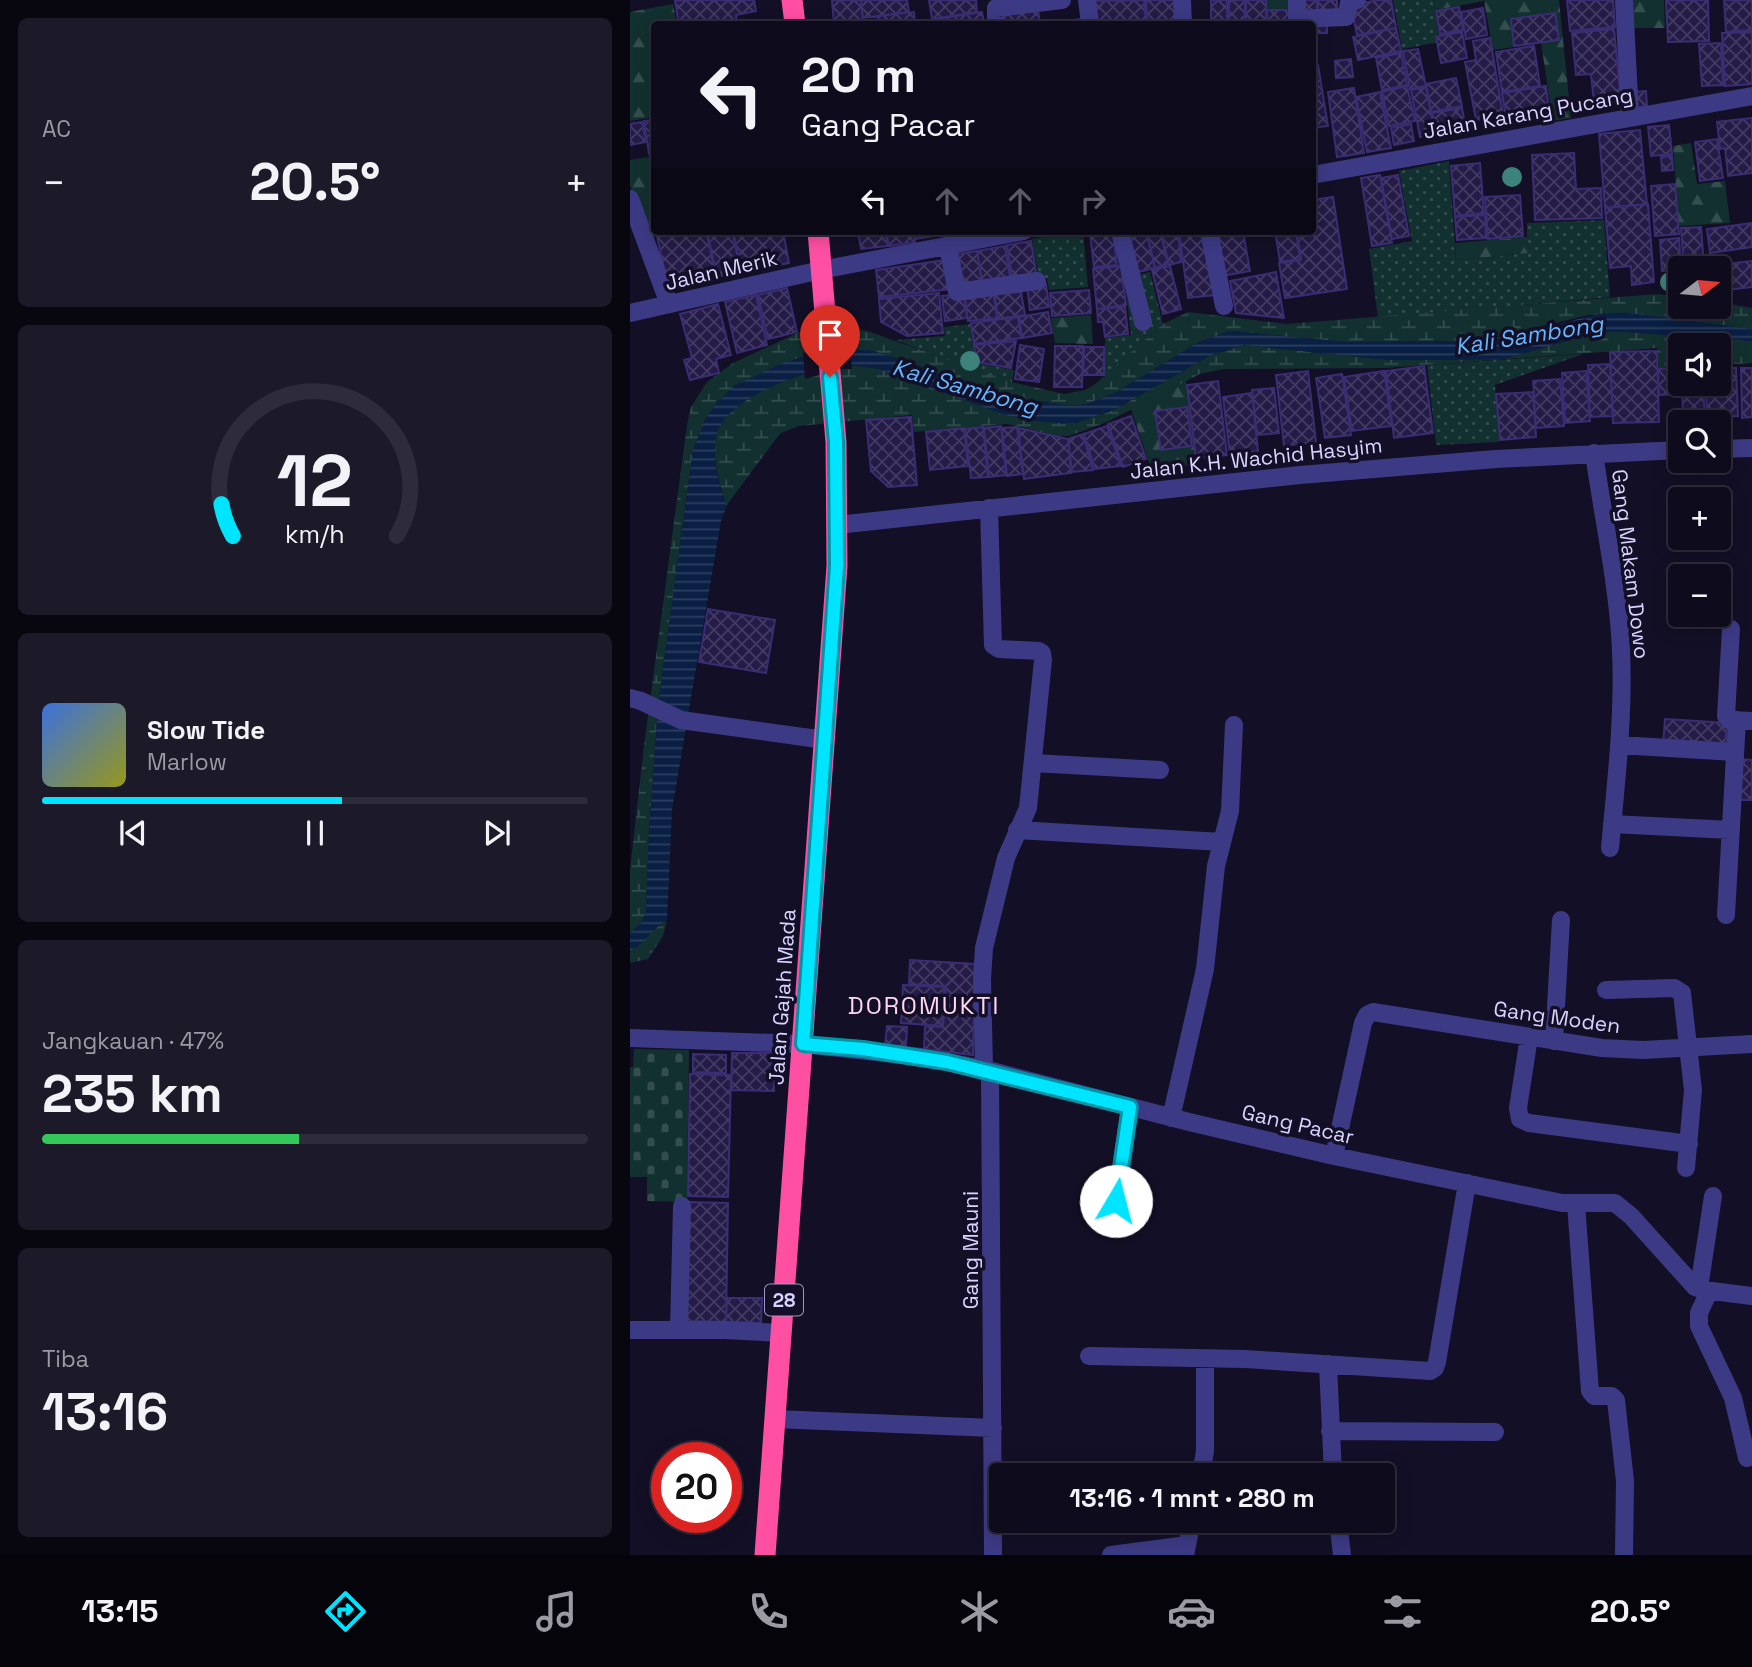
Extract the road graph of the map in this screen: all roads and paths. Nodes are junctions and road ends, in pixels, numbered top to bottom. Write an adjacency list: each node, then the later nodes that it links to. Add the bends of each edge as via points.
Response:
1 (792, 0): 8 (highway)
2 (1062, 0): 9 (street, via 996,8)
3 (1087, 0): 10 (street)
4 (1182, 0): 11 (street)
5 (1297, 0): 12 (street)
6 (1356, 0): 13 (street, via 1348,4 1346,18)
7 (1624, 0): 15 (street)
8 (795, 21)
9 (996, 21)
10 (1090, 21)
11 (1183, 21)
12 (1297, 21)
13 (1309, 21)
14 (1752, 96): 15 (street, Jalan Karang Pucang)
15 (1630, 117): 16 (street, Jalan Karang Pucang)
16 (1316, 174)
17 (630, 199): 25 (street)
18 (818, 235): 23 (highway, 28)
19 (1121, 235): 28 (street)
20 (1210, 235): 26 (street)
21 (971, 236): 22 (street)
22 (948, 246): 23 (street); 24 (street, via 957,292)
23 (821, 270): 25 (street, Jalan Merik); 34 (highway, Jalan Gajah Mada / 28, via 836,442)
24 (1037, 281)
25 (669, 304): 27 (street, Jalan Merik)
26 (1224, 306)
27 (630, 313)
28 (1143, 322)
29 (1752, 448): 30 (street)
30 (1731, 449)
31 (1668, 450): 32 (street, Jalan K.H. Wachid Hasyim)
32 (1594, 453): 33 (street, Jalan K.H. Wachid Hasyim, via 1300,475); 40 (street, Gang Makam Dowo, via 1619,632)
33 (989, 508): 34 (street, Jalan K.H. Wachid Hasyim); 42 (street, Gang Mauni, via 993,645 1043,655)
34 (837, 525): 39 (highway, Jalan Gajah Mada / 28)
35 (1731, 629): 37 (street, via 1726,714 1728,719)
36 (638, 701): 39 (street, via 689,720)
37 (1745, 721): 41 (street)
38 (1234, 724): 47 (street, via 1230,811)
39 (825, 740): 55 (highway, Jalan Gajah Mada / 28)
40 (1619, 745): 41 (street); 44 (street, Gang Makam Dowo)
41 (1735, 752): 46 (street)
42 (1033, 763): 43 (street); 45 (street, Gang Mauni, via 1028,808)
43 (1160, 770)
44 (1612, 824): 46 (street); 48 (street, Gang Makam Dowo)
45 (1017, 830): 47 (street); 58 (street, Gang Mauni, via 984,948)
46 (1731, 830): 49 (street)
47 (1222, 842): 60 (street, via 1201,995)
48 (1610, 848)
49 (1726, 915)
50 (1561, 920): 54 (street)
51 (1606, 990): 57 (street, via 1679,989)
52 (1529, 1037): 54 (street, Gang Moden); 61 (street, via 1518,1113 1524,1121); 62 (street, Gang Moden, via 1368,1014)
53 (630, 1038): 55 (street, Gang Pacar)
54 (1554, 1041): 57 (street, Gang Moden, via 1630,1050)
55 (803, 1044): 58 (street, Gang Pacar, via 921,1057); 73 (highway, Jalan Gajah Mada / 28)
56 (1752, 1044): 57 (street, Gang Moden)
57 (1689, 1047): 61 (street, via 1693,1098)
58 (987, 1070): 59 (street, Gang Pacar); 78 (street, Gang Mauni)
59 (1130, 1107): 60 (street, Gang Pacar); 68 (street)
60 (1171, 1118): 62 (street, Gang Pacar)
61 (1689, 1144): 63 (street)
62 (1334, 1156): 64 (street, Gang Pacar)
63 (1686, 1168)
64 (1467, 1183): 66 (street, Gang Pacar); 76 (street, via 1435,1368)
65 (1713, 1196): 69 (street)
66 (1576, 1204): 69 (street, Gang Pacar, via 1620,1205 1685,1277); 90 (street, via 1590,1391 1616,1400 1625,1481)
67 (682, 1206): 72 (street)
68 (1113, 1224)
69 (1704, 1289): 70 (street); 81 (street, via 1699,1326 1733,1398)
70 (1752, 1296)
71 (630, 1330): 72 (street)
72 (679, 1330): 73 (street)
73 (781, 1333): 77 (highway, Jalan Gajah Mada / 28)
74 (1089, 1356): 75 (street)
75 (1205, 1358): 76 (street); 82 (street)
76 (1328, 1364): 79 (street)
77 (775, 1419): 78 (street); 86 (highway, Jalan Gajah Mada / 28)
78 (992, 1428): 87 (street, Gang Mauni)
79 (1330, 1431): 80 (street); 83 (street)
80 (1494, 1432)
81 (1747, 1458)
82 (1203, 1463)
83 (1332, 1463)
84 (1339, 1533): 89 (street)
85 (1186, 1550): 88 (street)
86 (765, 1555)
87 (993, 1555)
88 (1111, 1555)
89 (1342, 1555)
90 (1624, 1555)

